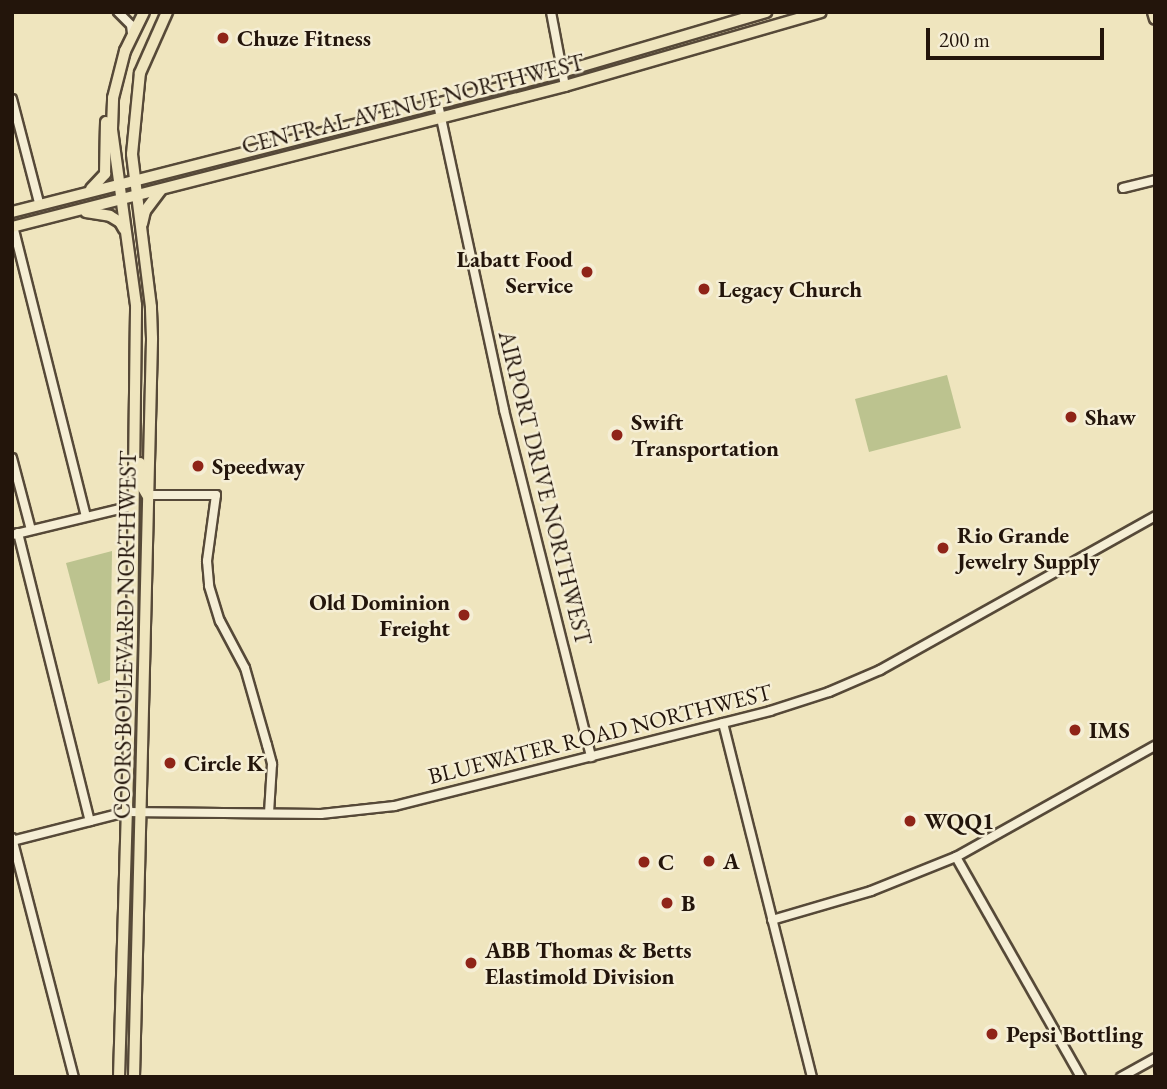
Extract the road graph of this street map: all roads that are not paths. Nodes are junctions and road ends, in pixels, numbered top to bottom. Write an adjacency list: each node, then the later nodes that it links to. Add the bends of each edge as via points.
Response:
1 (118, 12): 9 (street, via 131,25)
2 (144, 12): 9 (main road)
3 (167, 12): 18 (main road, COORS BOULEVARD NORTHWEST, via 137,83)
4 (551, 12): 10 (street)
5 (766, 12): 10 (main road)
6 (1153, 12): 8 (main road)
7 (816, 13): 11 (main road, CENTRAL AVENUE NORTHWEST)
8 (1155, 19)
9 (132, 33): 13 (main road)
10 (562, 72): 11 (street); 12 (main road)
11 (565, 86): 15 (main road, CENTRAL AVENUE NORTHWEST)
12 (495, 89): 15 (main road); 16 (main road)
13 (113, 98): 20 (main road, COORS BOULEVARD NORTHWEST); 23 (main road, via 106,116 104,174)
14 (12, 99): 26 (street)
15 (497, 103): 17 (main road, CENTRAL AVENUE NORTHWEST)
16 (438, 104): 17 (street, AIRPORT DRIVE NORTHWEST); 18 (main road)
17 (440, 118): 22 (main road, CENTRAL AVENUE NORTHWEST); 45 (street, AIRPORT DRIVE NORTHWEST, via 504,410)
18 (133, 180): 20 (main road); 24 (main road, COORS BOULEVARD NORTHWEST)
19 (1155, 180): 21 (street)
20 (118, 184): 23 (main road); 25 (main road, COORS BOULEVARD NORTHWEST)
21 (1123, 188)
22 (161, 190): 24 (main road, CENTRAL AVENUE NORTHWEST); 30 (main road, via 145,211)
23 (89, 191): 26 (main road)
24 (135, 196): 25 (main road, CENTRAL AVENUE NORTHWEST); 30 (main road, COORS BOULEVARD NORTHWEST)
25 (121, 200): 28 (main road, CENTRAL AVENUE NORTHWEST); 31 (main road, COORS BOULEVARD NORTHWEST)
26 (39, 203): 27 (main road)
27 (12, 212)
28 (68, 212): 29 (main road, CENTRAL AVENUE NORTHWEST); 31 (main road, via 110,216 120,222)
29 (13, 226): 38 (street)
30 (141, 228): 33 (main road, COORS BOULEVARD NORTHWEST)
31 (128, 239): 32 (main road, COORS BOULEVARD NORTHWEST)
32 (136, 305): 33 (main road); 34 (main road, COORS BOULEVARD NORTHWEST)
33 (151, 307): 36 (main road, COORS BOULEVARD NORTHWEST)
34 (135, 447): 36 (main road, via 140,455 140,484); 37 (main road, COORS BOULEVARD NORTHWEST)
35 (12, 457): 40 (street)
36 (148, 495): 42 (main road, COORS BOULEVARD NORTHWEST); 48 (street, via 216,495 207,561 209,586 220,621 245,668 272,764)
37 (132, 506): 38 (street); 42 (main road, via 140,521); 46 (main road, COORS BOULEVARD NORTHWEST)
38 (86, 516): 40 (street)
39 (1155, 516): 43 (street, BLUEWATER ROAD NORTHWEST, via 880,670 829,692)
40 (31, 530): 41 (street)
41 (15, 534): 49 (street)
42 (146, 560): 47 (main road, COORS BOULEVARD NORTHWEST)
43 (723, 723): 45 (street, BLUEWATER ROAD NORTHWEST); 52 (street)
44 (1155, 746): 51 (street)
45 (591, 757): 48 (street, BLUEWATER ROAD NORTHWEST, via 395,806 345,813)
46 (126, 812): 47 (street, BLUEWATER ROAD NORTHWEST); 49 (street, BLUEWATER ROAD NORTHWEST); 54 (main road, COORS BOULEVARD NORTHWEST)
47 (140, 812): 48 (street, BLUEWATER ROAD NORTHWEST); 56 (main road, COORS BOULEVARD NORTHWEST)
48 (269, 813)
49 (90, 821): 50 (street, BLUEWATER ROAD NORTHWEST)
50 (12, 840): 55 (street)
51 (956, 856): 52 (street, via 871,891); 58 (street)
52 (772, 920): 57 (street)
53 (1155, 1058): 59 (street)
54 (121, 1075)
55 (74, 1077)
56 (134, 1077)
57 (812, 1077)
58 (1081, 1077)
59 (1121, 1077)

